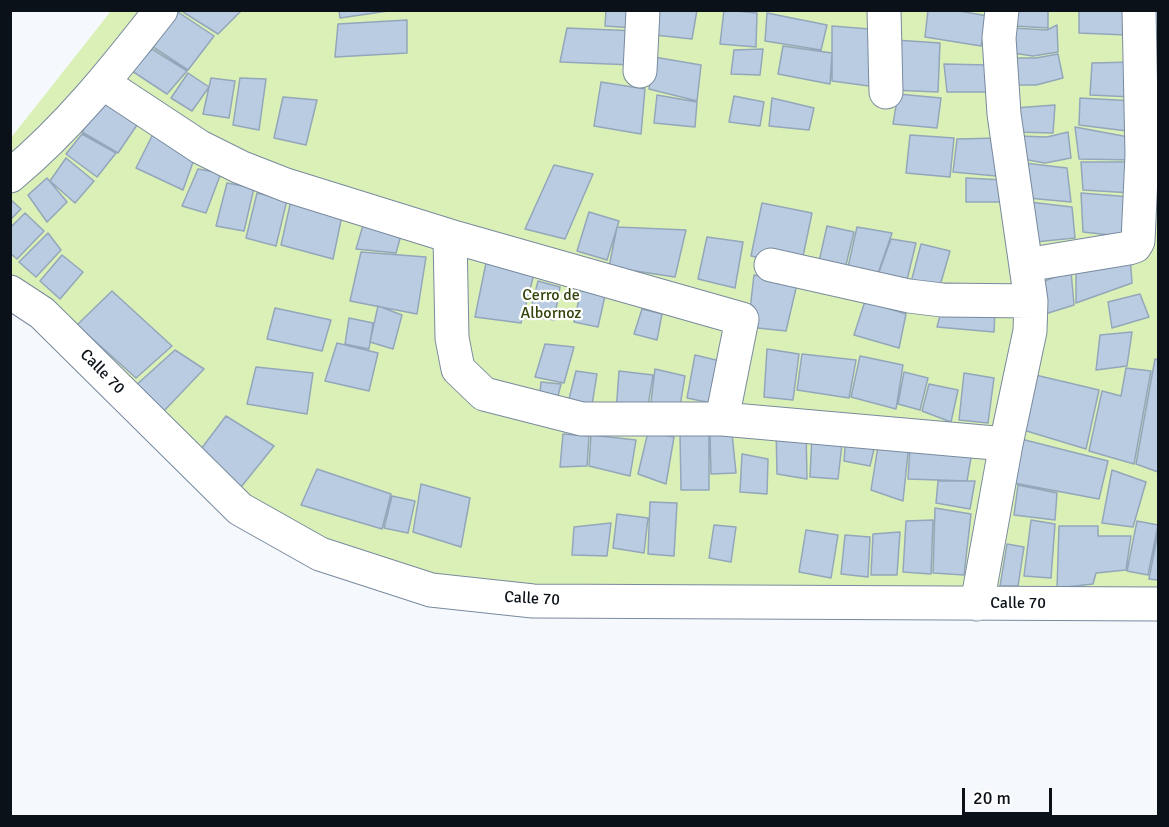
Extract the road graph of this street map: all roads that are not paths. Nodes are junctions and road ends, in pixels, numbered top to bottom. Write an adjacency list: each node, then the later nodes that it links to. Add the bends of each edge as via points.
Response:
1 (161, 10): 7 (street)
2 (643, 10): 6 (street)
3 (884, 10): 8 (street)
4 (1002, 10): 11 (street, via 999,38 1004,114)
5 (1139, 10): 11 (street, via 1142,155 1138,241 1129,248)
6 (640, 71)
7 (103, 83): 9 (street, via 42,150); 10 (street, via 200,147 240,167)
8 (886, 92)
9 (10, 176)
10 (450, 236): 15 (street, via 742,319); 15 (street, via 452,338 458,369 483,394 582,419)
11 (1026, 265): 14 (street)
12 (771, 266): 14 (street, via 942,300)
13 (10, 292): 17 (street, Calle 70, via 42,313 240,509 320,554 431,590 533,601)
14 (1031, 301): 16 (street, via 1030,331)
15 (722, 419): 16 (street)
16 (1006, 444): 17 (street)
17 (977, 604): 18 (street, Calle 70)
18 (1158, 604)

